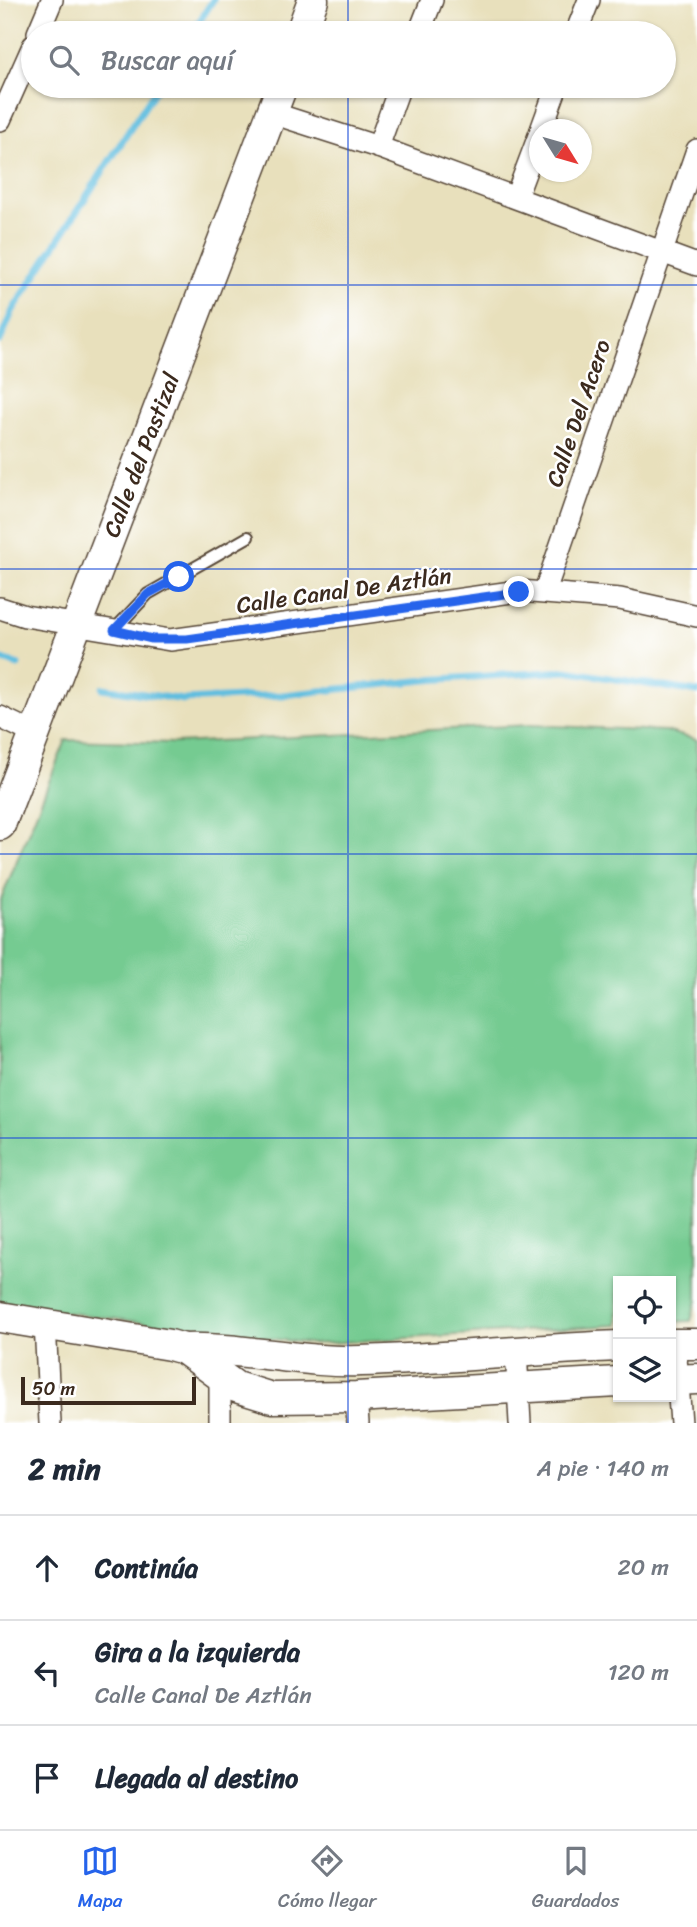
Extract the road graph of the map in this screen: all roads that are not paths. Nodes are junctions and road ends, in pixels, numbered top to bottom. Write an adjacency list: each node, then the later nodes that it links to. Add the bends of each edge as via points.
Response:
1 (52, 0): 5 (street)
2 (313, 0): 6 (street)
3 (432, 0): 7 (street)
4 (589, 0): 8 (street)
5 (43, 21)
6 (305, 21)
7 (424, 21)
8 (581, 21)
9 (21, 73): 14 (street)
10 (396, 98): 15 (street)
11 (552, 98): 13 (street)
12 (277, 99): 15 (street); 25 (street, Calle del Pastizal)
13 (545, 119)
14 (0, 120)
15 (378, 147): 18 (street)
16 (697, 150): 19 (street, Calle Del Acero)
17 (529, 161): 18 (street)
18 (516, 197): 19 (street)
19 (661, 251): 20 (street); 22 (street, Calle Del Acero)
20 (697, 265)
21 (248, 537): 26 (lane, via 148,594)
22 (545, 591): 24 (street, Calle Canal De Aztlán); 26 (street, Calle Canal De Aztlán, via 187,639 152,639)
23 (0, 608): 25 (street, Calle Canal De Aztlán)
24 (696, 612)
25 (76, 625): 26 (street, Calle Canal De Aztlán); 28 (street, Calle del Pastizal)
26 (114, 630)
27 (0, 717): 28 (street)
28 (33, 733): 29 (street, Calle del Pastizal)
29 (0, 825)
30 (0, 1317): 31 (street)
31 (45, 1323): 35 (street, via 145,1339); 40 (street)
32 (681, 1344): 36 (street)
33 (613, 1346): 34 (street)
34 (516, 1350): 35 (street, via 360,1361 283,1357); 38 (street)
35 (220, 1363): 39 (street, via 253,1395); 41 (street)
36 (682, 1379): 43 (street)
37 (613, 1382): 38 (street)
38 (519, 1387): 39 (street); 42 (street)
39 (357, 1410)
40 (50, 1423)
41 (220, 1423)
42 (520, 1423)
43 (681, 1423)

